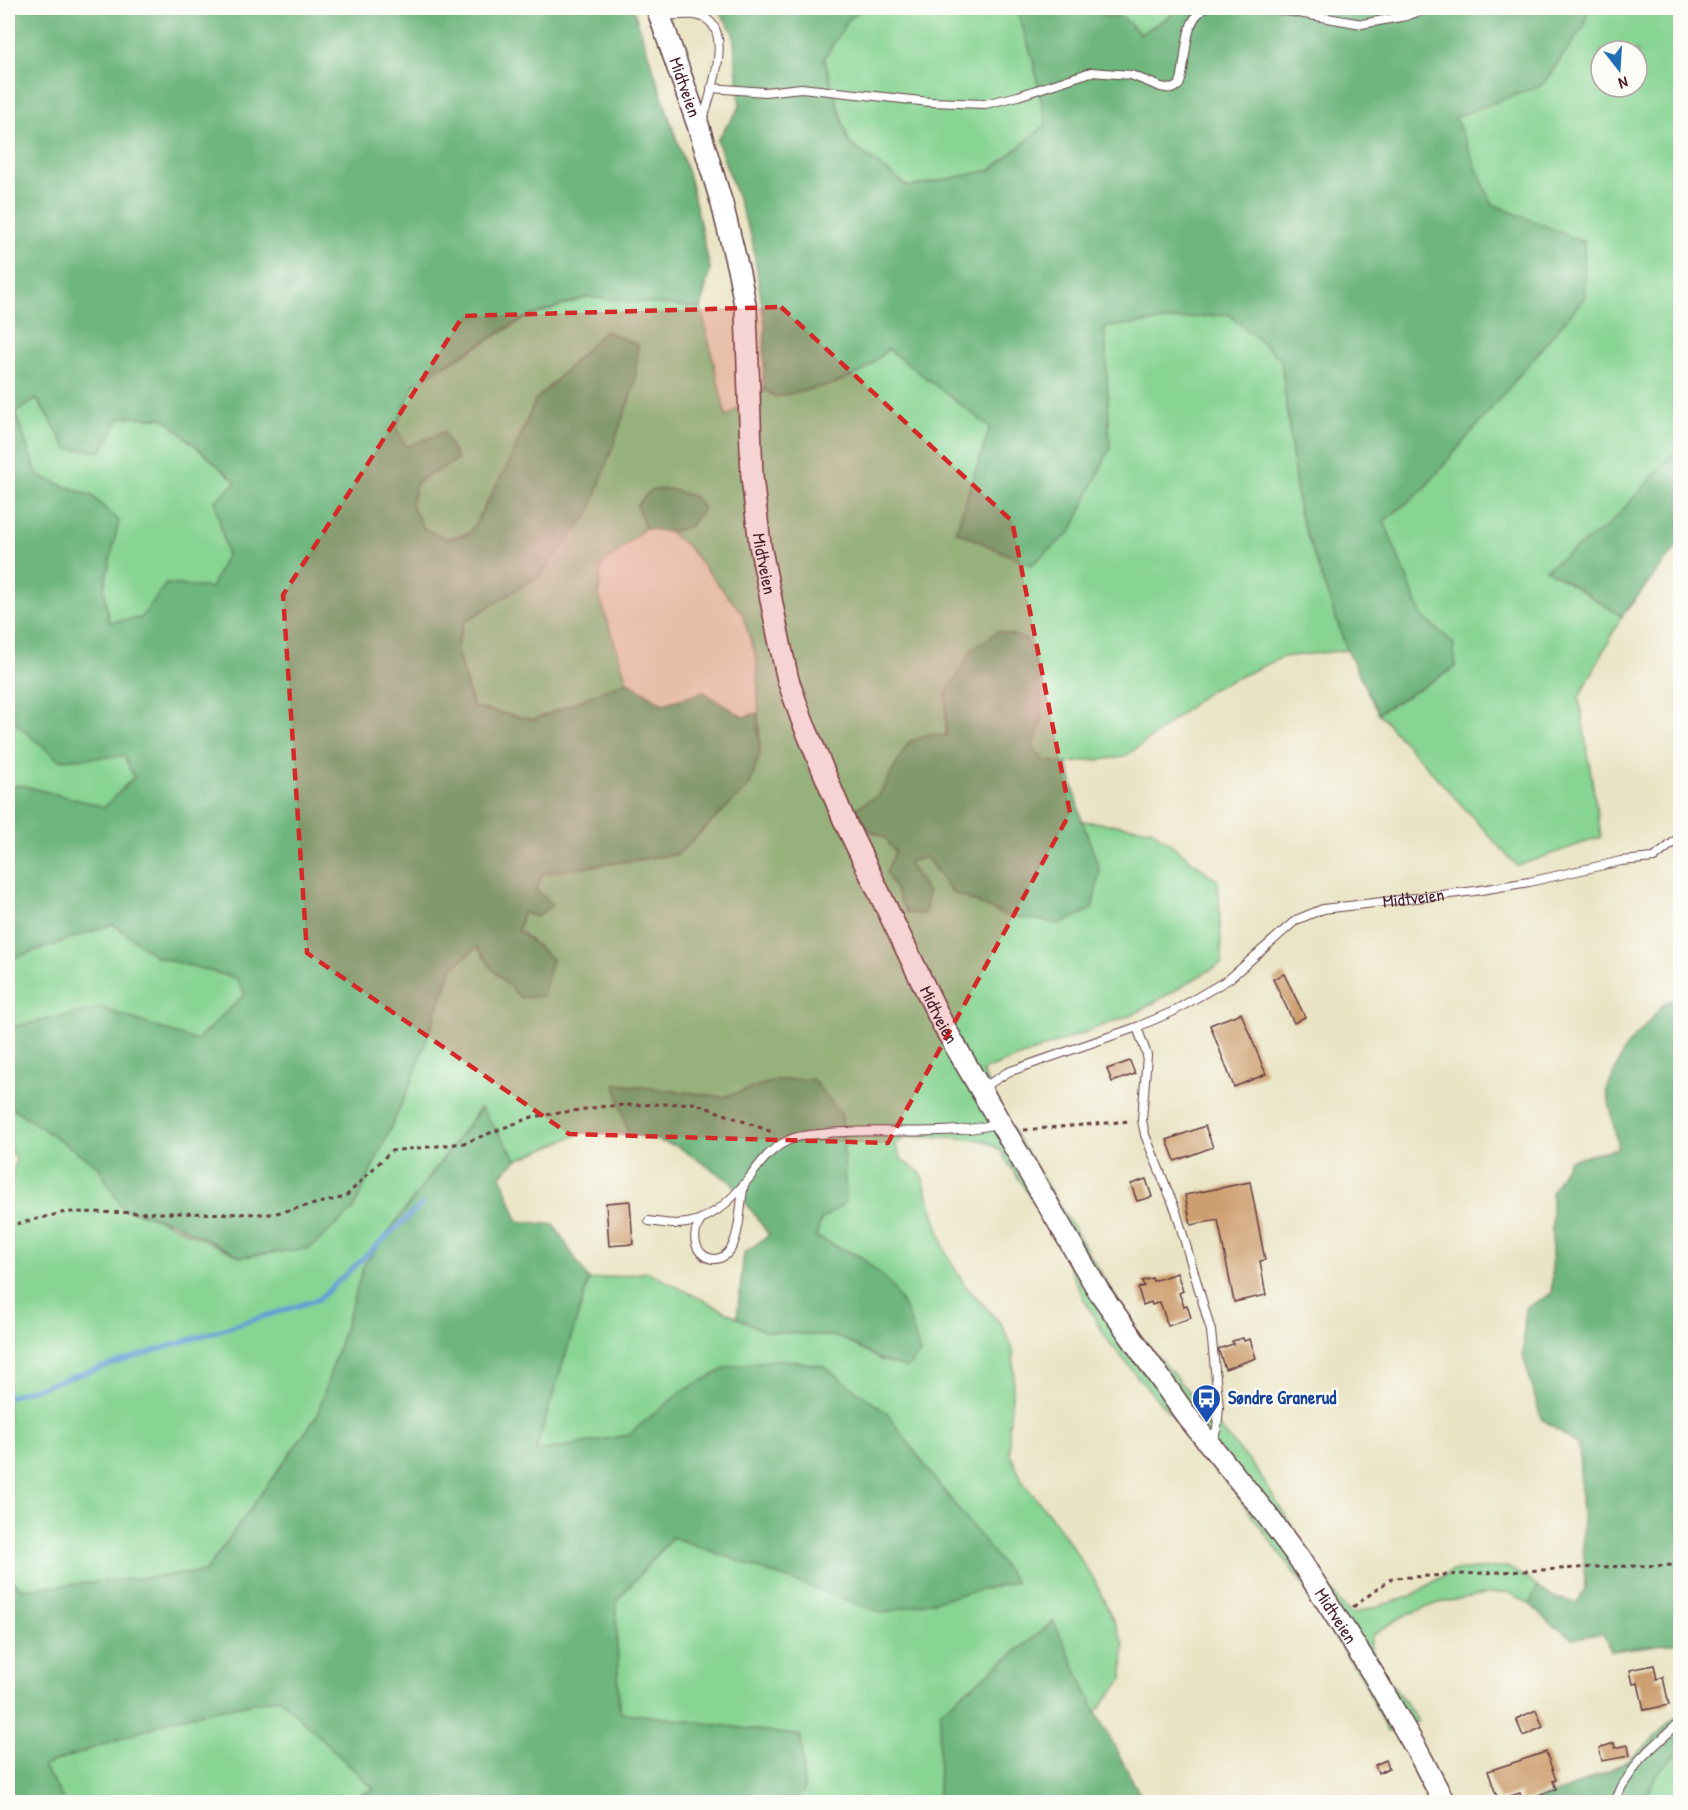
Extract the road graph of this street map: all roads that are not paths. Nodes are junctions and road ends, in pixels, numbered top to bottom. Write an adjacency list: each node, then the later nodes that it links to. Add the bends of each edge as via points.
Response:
1 (1205, 8): 5 (lane, via 1195,15 1183,73 1179,85 1172,89 1131,75 1091,72 985,104 801,88 765,92)
2 (1270, 8): 3 (lane, via 1362,24)
3 (1429, 8)
4 (658, 12): 5 (lane, via 692,15 713,26 719,48); 6 (main road, Midtveien)
5 (711, 88): 6 (lane, via 702,123)
6 (698, 125): 9 (main road, Midtveien, via 722,204 746,310 752,477 762,555 788,680 845,822 943,1025)
7 (1680, 837): 8 (lane, Midtveien, via 1654,858 1621,861 1475,891 1323,909 1296,920 1229,979)
8 (1137, 1027): 9 (lane, Midtveien, via 1008,1072); 14 (lane, via 1147,1054 1142,1120 1145,1135 1176,1211 1211,1331 1219,1408 1217,1428 1213,1440)
9 (980, 1090): 10 (main road, Midtveien)
10 (1001, 1128): 11 (lane, via 843,1132 791,1139 765,1156); 14 (main road, Midtveien, via 1098,1290)
11 (744, 1184): 12 (lane, via 716,1212); 12 (lane, via 734,1241 725,1256 710,1259 697,1248 694,1231)
12 (701, 1220): 13 (lane, via 676,1224)
13 (649, 1221)
14 (1208, 1442): 16 (main road, Midtveien, via 1298,1557 1418,1752)
15 (1680, 1722): 17 (lane, via 1641,1758)
16 (1444, 1803)
17 (1614, 1803)

